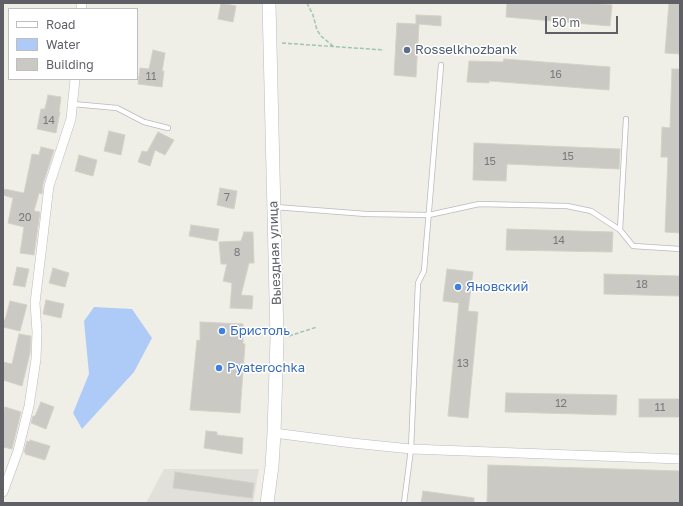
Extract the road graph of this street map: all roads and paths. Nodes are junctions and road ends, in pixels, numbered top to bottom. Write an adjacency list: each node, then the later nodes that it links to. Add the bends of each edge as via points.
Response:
1 (269, 3): 3 (street, Выездная улица)
2 (306, 3): 4 (path, via 317,30)
3 (270, 42): 4 (path); 11 (street, Выездная улица)
4 (333, 47): 5 (path)
5 (384, 50)
6 (441, 65): 12 (lane)
7 (75, 80): 8 (street)
8 (73, 104): 10 (lane, via 117,108 144,122); 20 (street, via 71,119 48,186 35,303 36,359 29,406 18,451)
9 (626, 119): 13 (lane)
10 (168, 128)
11 (274, 207): 12 (lane, via 366,214); 16 (street, Выездная улица)
12 (429, 215): 13 (lane, via 479,204 567,206 591,211); 18 (lane, via 424,271 418,283)
13 (620, 230): 14 (lane, via 633,246)
14 (680, 249)
15 (317, 327): 16 (path)
16 (277, 339): 17 (street, Выездная улица)
17 (274, 432): 18 (street); 21 (street, Выездная улица)
18 (411, 448): 19 (street); 22 (lane)
19 (680, 460)
20 (3, 492)
21 (267, 503)
22 (404, 503)

